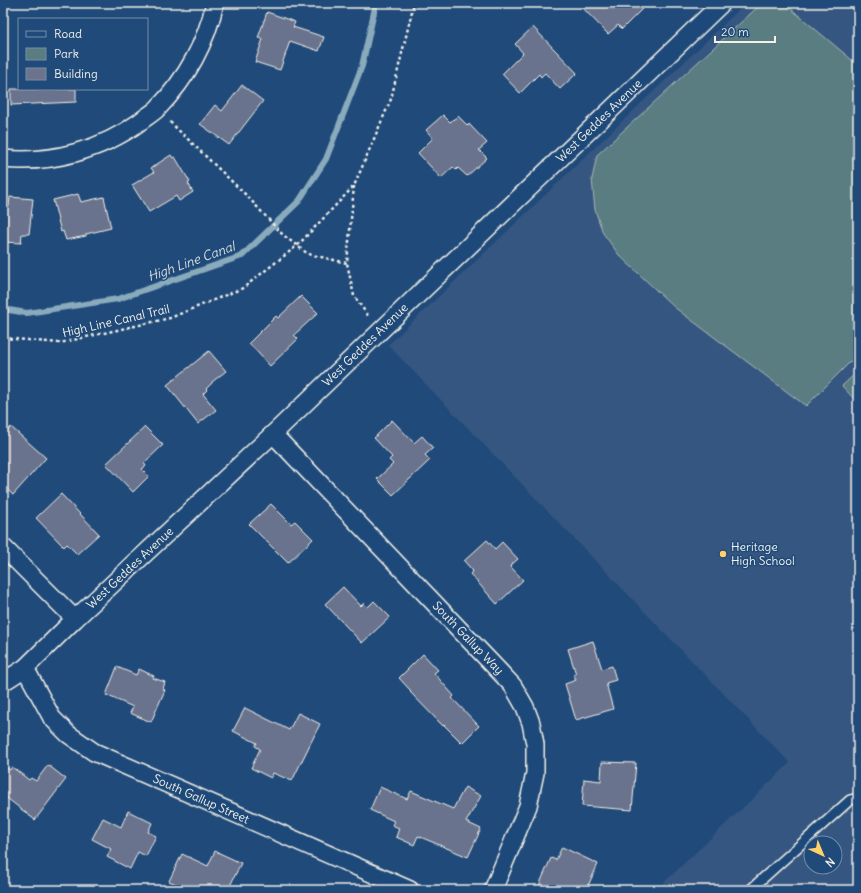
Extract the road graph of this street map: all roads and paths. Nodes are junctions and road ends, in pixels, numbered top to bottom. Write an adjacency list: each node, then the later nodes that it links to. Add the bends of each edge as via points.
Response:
1 (215, 3): 4 (street, via 202,46 186,74)
2 (414, 3): 6 (path, High Line Canal Trail, via 391,99)
3 (722, 3): 9 (street, West Geddes Avenue)
4 (156, 110): 5 (street, via 107,142 84,151 51,158 17,161); 7 (path, via 247,196 283,235)
5 (3, 159)
6 (354, 186): 7 (path, High Line Canal Trail); 8 (path)
7 (298, 245): 8 (path, via 308,254); 10 (path, High Line Canal Trail, via 243,288 170,318 60,343)
8 (347, 263): 9 (path, via 354,296)
9 (379, 332): 11 (street, West Geddes Avenue)
10 (3, 338)
11 (273, 434): 13 (street, West Geddes Avenue); 18 (street, South Gallup Way, via 513,686 525,707 535,744 535,773 528,806)
12 (3, 547): 13 (street)
13 (75, 619): 14 (street, West Geddes Avenue)
14 (25, 668): 15 (street, West Geddes Avenue); 17 (street, South Gallup Street, via 52,718 68,734 94,752)
15 (3, 682)
16 (858, 798): 19 (lane, via 850,800)
17 (410, 890)
18 (493, 890)
19 (750, 890)

